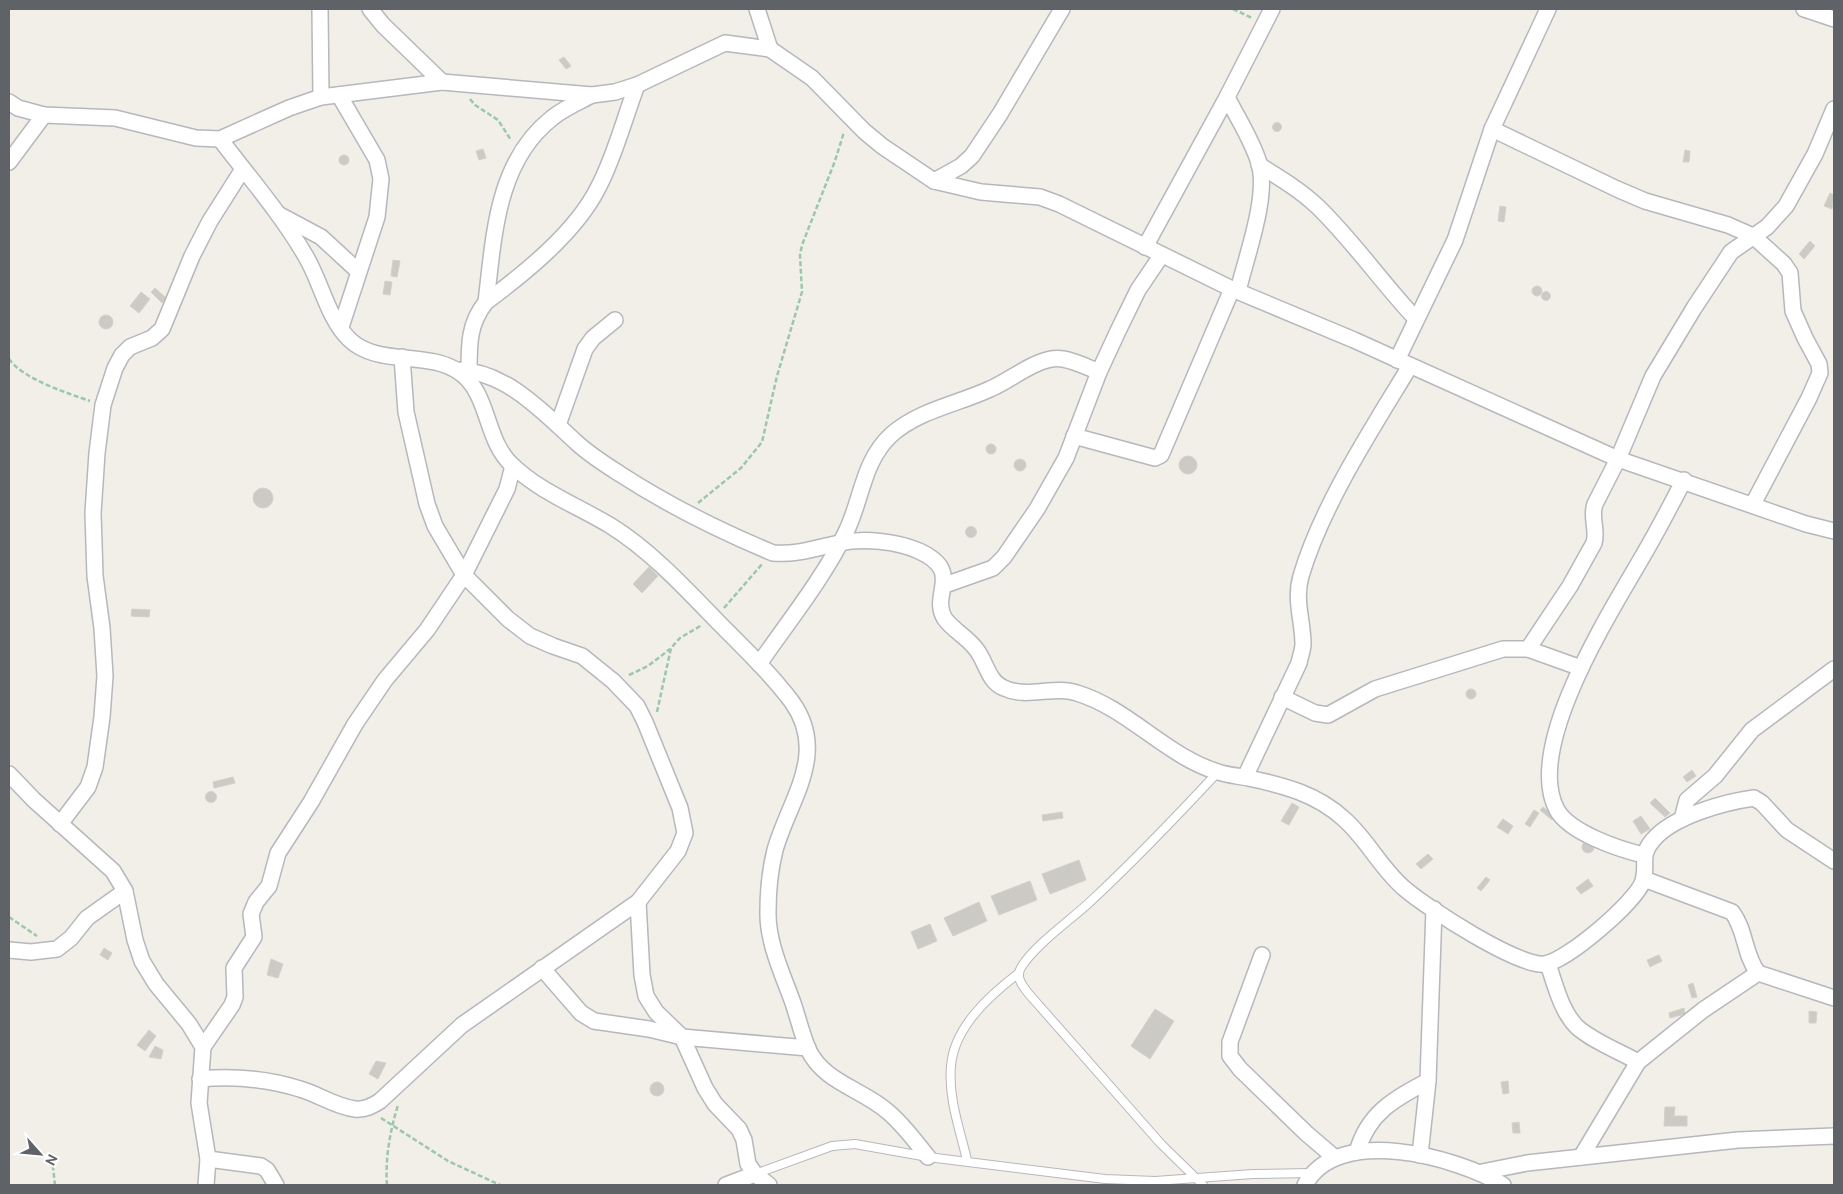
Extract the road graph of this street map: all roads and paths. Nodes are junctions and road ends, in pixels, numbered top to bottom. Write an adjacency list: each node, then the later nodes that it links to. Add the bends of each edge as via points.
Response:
1 (320, 9): 17 (street)
2 (370, 9): 12 (street, via 382,26)
3 (757, 9): 11 (street)
4 (1062, 9): 29 (street, via 972,156)
5 (1233, 9): 10 (path)
6 (1272, 9): 10 (street)
7 (1548, 9): 23 (street)
8 (1804, 9): 9 (street)
9 (1834, 19)
10 (1263, 24): 18 (street)
11 (770, 49): 14 (street, via 725,43); 22 (street, via 812,78)
12 (442, 82): 13 (street); 15 (street)
13 (461, 83): 16 (street); 25 (path, via 475,105 498,120)
14 (637, 85): 16 (street); 36 (street, via 608,165 585,209 541,256)
15 (339, 94): 17 (street); 34 (street, via 377,160 381,179 377,217)
16 (592, 95): 25 (street, via 552,118)
17 (321, 97): 24 (street)
18 (1227, 97): 27 (street); 32 (street)
19 (9, 102): 21 (street)
20 (1834, 109): 31 (street, via 1815,154 1786,206 1767,228)
21 (44, 115): 24 (street, via 115,118 196,138); 26 (street)
22 (849, 116): 29 (street, via 882,146); 52 (path, via 802,244 802,292 777,376 762,442 741,468)
23 (1492, 128): 31 (street, via 1617,189); 37 (street, via 1455,240)
24 (220, 139): 28 (street)
25 (521, 153): 36 (street, via 499,206)
26 (9, 162)
27 (1259, 165): 35 (street, via 1262,177 1258,210); 37 (street, via 1296,188 1336,225)
28 (243, 169): 30 (street); 45 (street, via 192,256 162,329 152,338 130,347 122,356 114,368)
29 (934, 181): 32 (street, via 981,192 1040,198 1091,218)
30 (278, 214): 34 (street, via 321,237); 39 (street, via 305,254)
31 (1753, 236): 48 (street, via 1731,252 1694,308 1653,376); 51 (street, via 1790,273 1793,310 1820,364 1820,373)
32 (1145, 247): 33 (street)
33 (1161, 256): 35 (street); 44 (street, via 1138,290)
34 (358, 271): 39 (street)
35 (1235, 290): 42 (street); 47 (street, via 1162,455 1155,458)
36 (486, 302): 43 (street, via 473,323)
37 (1416, 319): 42 (street)
38 (615, 320): 46 (street, via 585,349)
39 (341, 327): 40 (street, via 361,348)
40 (402, 357): 43 (street); 56 (street, via 406,412 427,504)
41 (9, 359): 45 (path, via 16,368 53,387)
42 (1404, 363): 48 (street); 65 (street, via 1313,544 1301,577 1298,600 1303,645 1299,663)
43 (463, 370): 46 (street, via 501,382); 49 (street, via 478,391 495,441)
44 (1099, 372): 47 (street); 54 (street, via 1061,359 1049,360 988,390 909,422 891,436 875,456)
45 (103, 405): 71 (street, via 92,513 105,676 102,717 95,767 88,787)
46 (558, 425): 52 (street, via 619,474)
47 (1074, 436): 57 (street, via 1053,482 1004,557 993,568)
48 (1618, 459): 50 (street); 60 (street, via 1592,511 1594,543)
49 (513, 466): 56 (street, via 507,489); 58 (street, via 546,490 613,527 648,554)
50 (1684, 480): 51 (street); 62 (street)
51 (1752, 504): 53 (street)
52 (686, 512): 55 (street)
53 (1834, 531)
54 (841, 543): 55 (street, via 791,555); 57 (street, via 878,542 921,552 942,570); 61 (street)
55 (772, 553): 58 (path)
56 (464, 575): 64 (street, via 530,636 582,656); 88 (street, via 427,630 385,680 355,724 278,853 269,886 251,914 254,937 234,968 235,997 227,1015)
57 (945, 585): 67 (street, via 941,609 945,619 976,649 994,682 1004,689 1024,693 1075,692 1095,700 1190,759)
58 (714, 618): 59 (path, via 680,638); 61 (street)
59 (671, 648): 64 (path, via 648,666); 66 (path)
60 (1528, 649): 62 (street); 65 (street, via 1503,649 1402,680 1375,689 1328,715)
61 (759, 664): 89 (street, via 794,705 804,726 806,766 775,850 767,917 776,956)
62 (1581, 668): 72 (street, via 1553,745 1552,797 1568,823 1624,850)
63 (1834, 669): 70 (street, via 1752,730 1715,776 1687,800)
64 (613, 681): 76 (street, via 637,706 646,722 684,819 685,833 678,851)
65 (1282, 697): 69 (street)
66 (657, 715)
67 (1218, 772): 69 (street); 84 (lane, via 1163,832 1030,956)
68 (9, 774): 71 (street)
69 (1245, 777): 77 (street, via 1300,791 1322,803 1345,820 1405,889)
70 (1682, 819): 72 (street, via 1654,839); 73 (street, via 1754,798 1787,830)
71 (60, 824): 75 (street, via 113,871)
72 (1643, 855): 74 (street)
73 (1834, 861)
74 (1644, 879): 82 (street, via 1612,919); 85 (street, via 1732,912 1739,921 1752,965)
75 (126, 891): 80 (street, via 87,918); 88 (street, via 142,961 156,984 190,1024)
76 (638, 902): 83 (street); 87 (street, via 646,996 656,1012)
77 (1434, 909): 82 (street, via 1516,958 1532,964); 92 (street)
78 (9, 918): 80 (path)
79 (9, 950): 80 (street)
80 (57, 950)
81 (1262, 955): 100 (street, via 1230,1042 1230,1056 1274,1104)
82 (1548, 964): 90 (street, via 1556,990 1578,1027)
83 (542, 968): 87 (street, via 581,1013 594,1021); 94 (street, via 462,1025)
84 (1019, 973): 104 (lane, via 997,989 977,1011 960,1039 951,1065 952,1092); 107 (lane, via 1028,993 1161,1144)
85 (1758, 973): 86 (street); 90 (street, via 1703,1010)
86 (1834, 998)
87 (682, 1037): 89 (street); 106 (street, via 705,1088 744,1140 748,1164)
88 (203, 1048): 91 (street)
89 (808, 1048): 99 (street, via 816,1063 832,1077 888,1111)
90 (1638, 1062): 101 (street)
91 (200, 1079): 94 (street, via 236,1078 271,1082 354,1109); 103 (street, via 200,1122)
92 (1428, 1080): 97 (street, via 1375,1116 1361,1135); 98 (street)
93 (400, 1101): 95 (path)
94 (368, 1109): 95 (path)
95 (392, 1126): 112 (path); 113 (path, via 448,1161)
96 (1834, 1136): 101 (street, via 1738,1140)
97 (1356, 1152): 98 (street); 100 (street)
98 (1420, 1155): 105 (street)
99 (928, 1157): 104 (lane); 106 (lane, via 855,1144 832,1146)
100 (1334, 1157): 108 (street)
101 (1581, 1157): 105 (street)
102 (52, 1158): 109 (path)
103 (208, 1159): 110 (street); 111 (street, via 261,1166)
104 (967, 1160): 107 (lane, via 1105,1180)
105 (1482, 1172): 117 (street)
106 (755, 1174): 114 (street); 115 (street)
107 (1197, 1178): 108 (lane, via 1253,1174); 116 (lane)
108 (1308, 1179)
109 (54, 1185)
110 (206, 1185)
111 (276, 1185)
112 (387, 1185)
113 (500, 1185)
114 (726, 1185)
115 (769, 1185)
116 (1203, 1185)
117 (1503, 1185)

